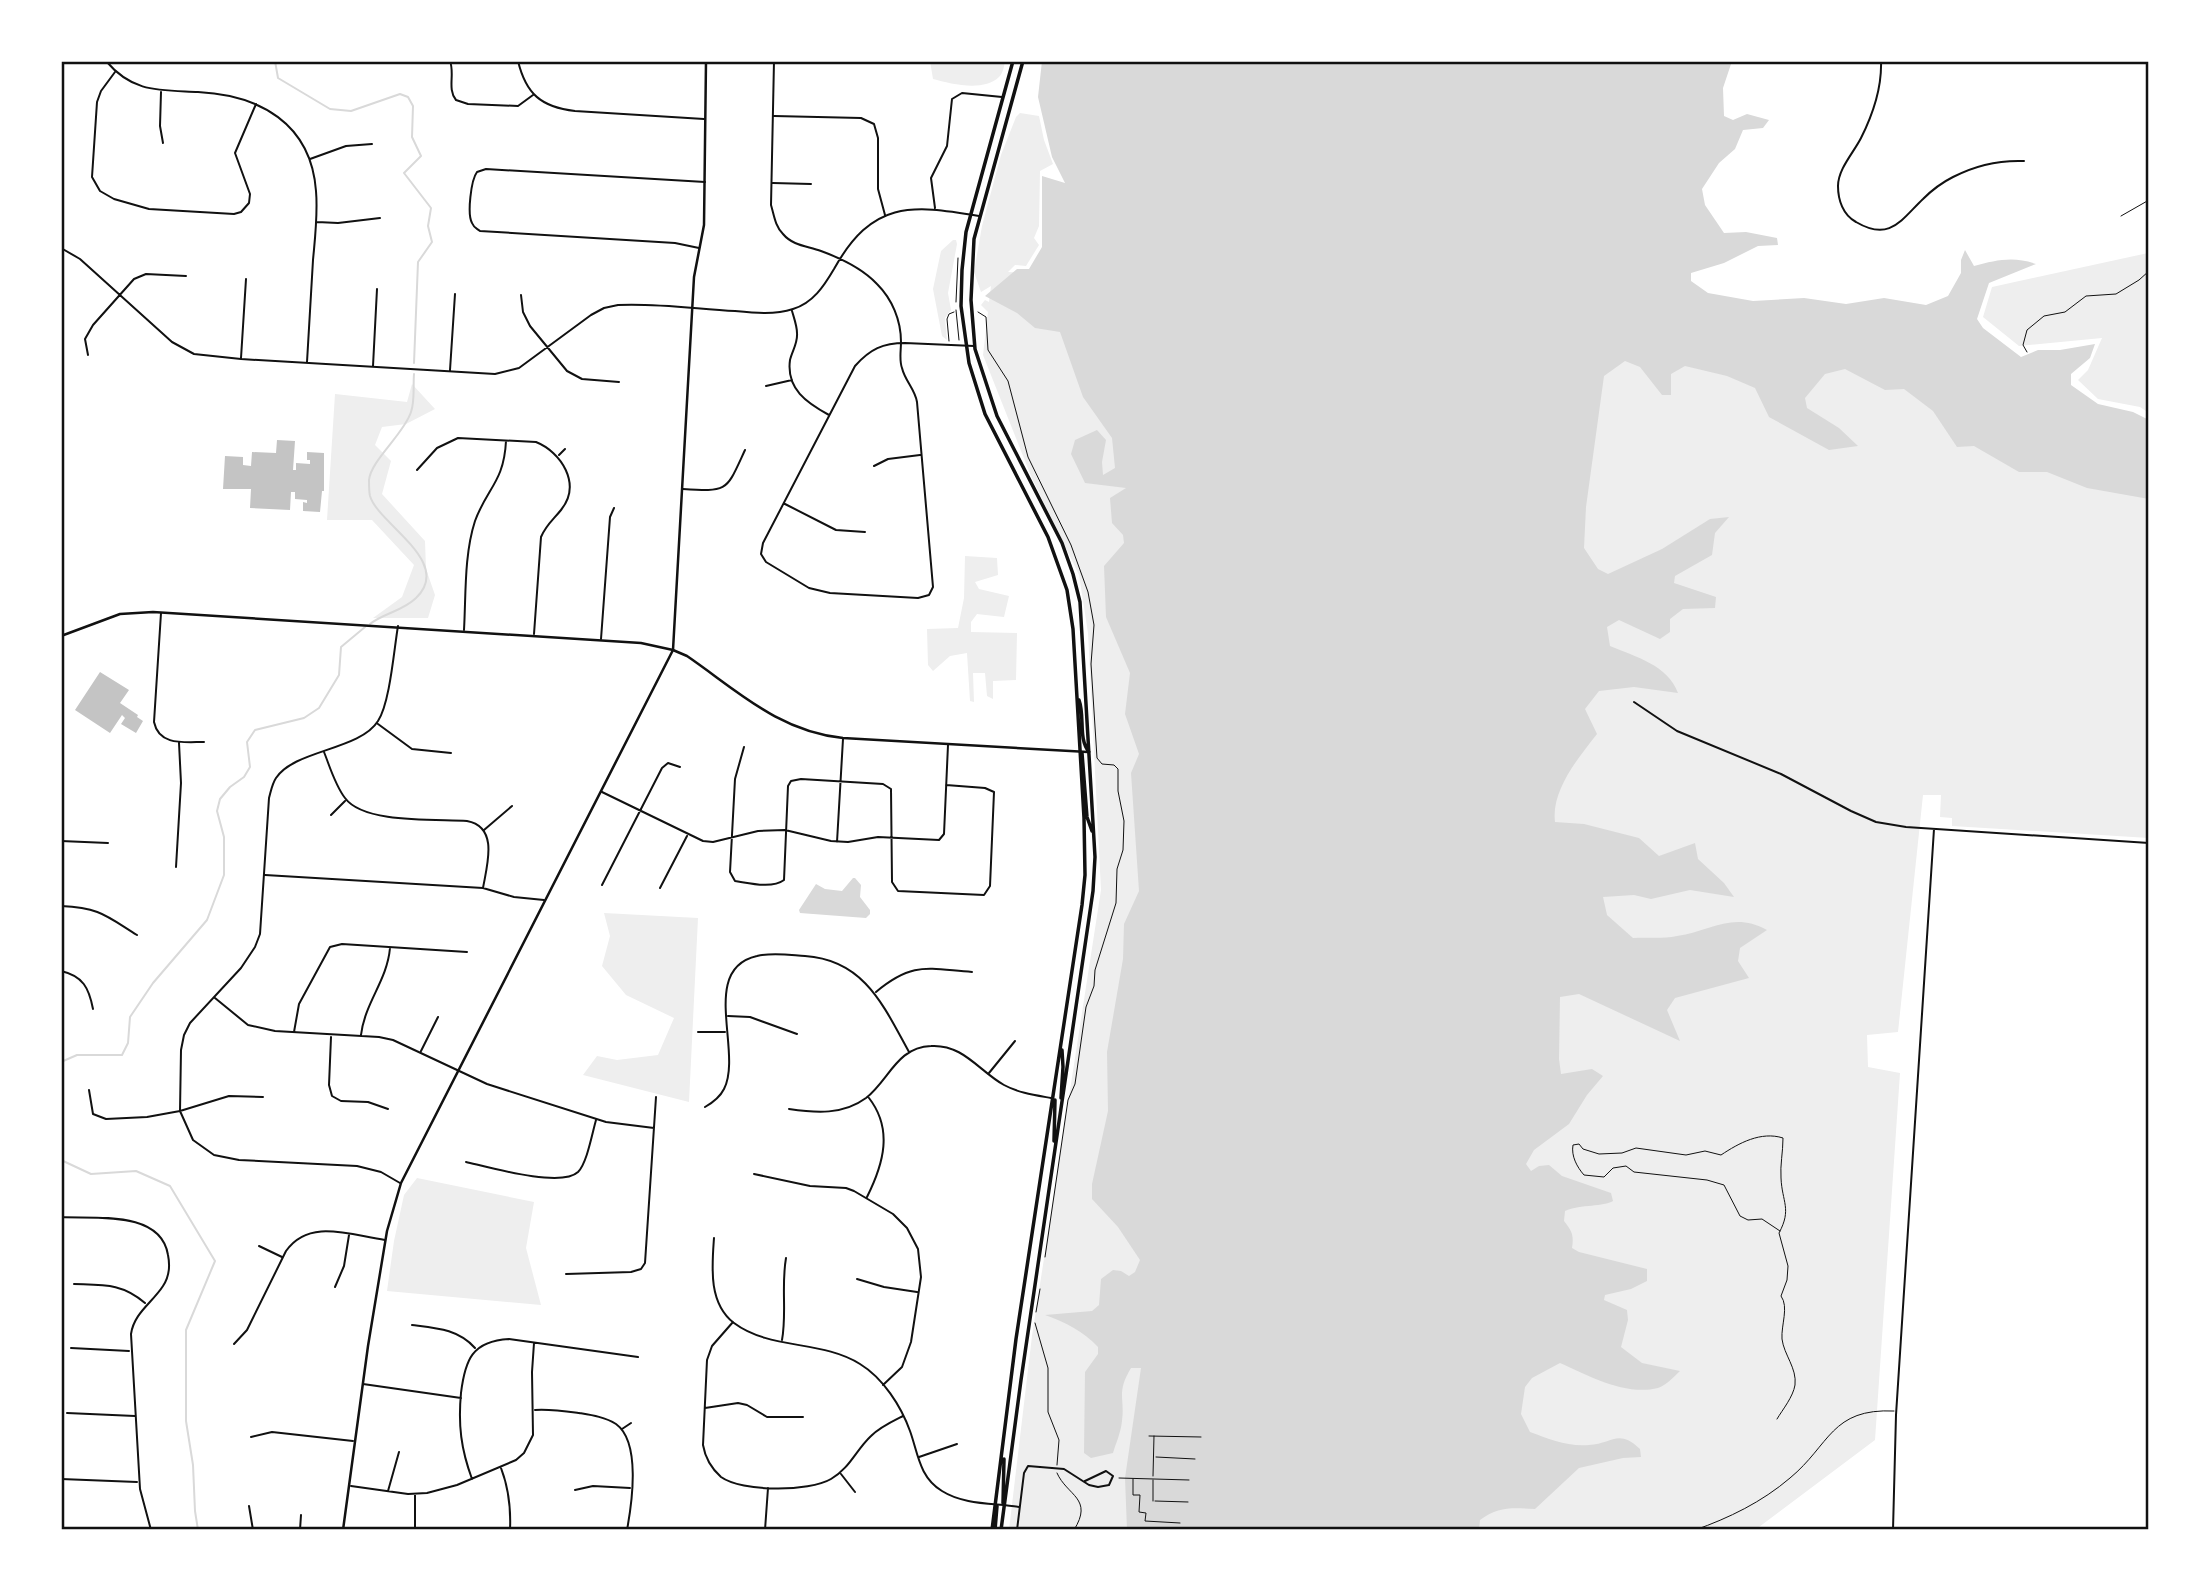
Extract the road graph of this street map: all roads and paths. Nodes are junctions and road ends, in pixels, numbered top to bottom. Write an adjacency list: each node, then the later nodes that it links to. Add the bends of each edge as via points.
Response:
1 (106, 61): 9 (street)
2 (450, 61): 11 (street, via 456,100 519,106)
3 (518, 61): 11 (street, via 522,78)
4 (706, 61): 15 (street)
5 (774, 61): 14 (street)
6 (1013, 61): 12 (main road)
7 (1023, 61): 27 (main road)
8 (1881, 61): 19 (street, via 1870,120 1838,183 1842,209 1850,219 1877,229 1892,227 1950,178 1984,164)
9 (115, 72): 10 (street, via 133,84); 13 (street, via 97,102 92,177 100,191 114,199 149,209 241,212 250,194 235,153)
10 (162, 90): 13 (street, via 228,94); 16 (street)
11 (534, 95): 15 (street, via 564,110)
12 (1003, 97): 24 (street, via 962,93 952,99 947,146 931,178); 25 (main road)
13 (256, 103): 18 (street, via 284,122)
14 (773, 116): 21 (street); 26 (street, via 861,118 874,124 878,189)
15 (706, 119): 20 (street)
16 (163, 143)
17 (372, 144): 18 (street, via 346,146)
18 (309, 159): 30 (street, via 317,192)
19 (2025, 161)
20 (705, 182): 32 (street); 32 (street, via 486,169 474,177 471,198 471,223 480,231)
21 (772, 183): 22 (street); 33 (street, via 771,205 785,237)
22 (811, 184)
23 (2149, 200): 28 (path)
24 (935, 209): 25 (street); 26 (street, via 907,209)
25 (971, 214): 27 (street); 47 (main road, via 962,270)
26 (885, 216): 33 (street, via 859,233)
27 (980, 216): 48 (main road, via 972,263)
28 (2121, 216)
29 (380, 218): 30 (street)
30 (316, 222): 53 (street)
31 (61, 247): 39 (street)
32 (700, 248): 41 (street)
33 (839, 260): 42 (street, via 812,299); 46 (street, via 883,290 896,313)
34 (2149, 271): 50 (path, via 2116,294 2086,296 2065,312 2044,316 2027,330 2023,345)
35 (186, 276): 39 (street, via 141,275)
36 (246, 279): 52 (street)
37 (377, 289): 54 (street)
38 (455, 294): 55 (street)
39 (120, 295): 51 (street, via 85,339); 52 (street, via 184,350)
40 (521, 295): 49 (street, via 523,312)
41 (692, 309): 42 (street); 49 (street, via 604,308); 67 (street)
42 (791, 310): 56 (street, via 797,334 790,361)
43 (954, 312): 45 (path, via 947,319)
44 (975, 312): 167 (path, via 986,317 988,350 1007,381 1028,457 1082,571 1094,625 1091,664 1097,758 1118,769 1124,811 1114,914 1086,1007)
45 (949, 342)
46 (901, 343): 47 (street); 59 (street, via 878,346 862,358); 64 (street, via 902,369 915,394)
47 (966, 346): 48 (street); 78 (main road, via 985,414 1061,568 1073,629)
48 (975, 346): 88 (main road, via 997,416 1062,543 1073,574 1082,622)
49 (547, 348): 55 (street, via 508,371); 57 (street, via 559,364 582,379)
50 (2027, 352)
51 (88, 355)
52 (241, 359): 53 (street)
53 (307, 363): 54 (street)
54 (373, 367): 55 (street)
55 (450, 371)
56 (792, 380): 58 (street); 59 (street, via 800,397)
57 (619, 382)
58 (766, 386)
59 (829, 416): 68 (street)
60 (506, 440): 63 (street, via 536,442); 66 (street, via 451,440); 73 (street, via 500,477 480,509 471,538)
61 (565, 449): 63 (street)
62 (745, 450): 67 (street, via 723,488)
63 (558, 455): 74 (street, via 569,477 568,494 541,537)
64 (922, 455): 65 (street, via 888,459); 68 (street, via 933,587 929,595 830,593 809,588 766,562 761,554 763,543)
65 (874, 466)
66 (417, 470)
67 (682, 489): 77 (street)
68 (784, 504): 70 (street, via 836,530)
69 (614, 508): 76 (street)
70 (865, 532)
71 (161, 612): 72 (street); 75 (street, via 120,614); 82 (street, via 154,722 162,738)
72 (398, 626): 73 (street); 80 (street, via 386,698)
73 (464, 630): 74 (street)
74 (534, 634): 76 (street)
75 (61, 636)
76 (601, 639): 77 (street)
77 (673, 650): 81 (street, via 784,723); 93 (street)
78 (1076, 694): 87 (main road); 88 (main road)
79 (1634, 702): 98 (street, via 1677,731 1781,774 1876,822)
80 (377, 723): 86 (street, via 360,736); 89 (street, via 412,749)
81 (843, 738): 84 (street); 91 (street)
82 (179, 742): 83 (street); 109 (street)
83 (204, 742)
84 (948, 744): 87 (street); 92 (street)
85 (744, 747): 103 (street, via 735,779)
86 (324, 751): 94 (street); 110 (street, via 287,768 272,785)
87 (1081, 751): 88 (street); 104 (main road, via 1087,817); 135 (main road, via 1085,875)
88 (1089, 752): 104 (main road)
89 (451, 753)
90 (680, 767): 96 (street, via 664,765)
91 (840, 782): 100 (street, via 791,781); 102 (street, via 888,786); 106 (street)
92 (946, 785): 102 (street, via 941,839); 102 (street, via 993,792 987,893 894,888)
93 (601, 791): 96 (street); 114 (street)
94 (346, 800): 97 (street); 99 (street, via 379,816 467,821)
95 (512, 806): 99 (street)
96 (640, 811): 101 (street); 111 (street)
97 (331, 815)
98 (1934, 829): 108 (street); 189 (street)
99 (483, 830): 112 (street, via 489,845)
100 (785, 830): 103 (street); 103 (street, via 785,877 778,884 732,879); 106 (street)
101 (687, 835): 103 (street, via 713,842); 113 (street)
102 (892, 837): 106 (street)
103 (732, 838)
104 (1094, 839): 145 (main road, via 1093,891)
105 (61, 841): 107 (street)
106 (837, 842)
107 (108, 843)
108 (2149, 843)
109 (176, 867)
110 (264, 875): 112 (street); 124 (street, via 255,947)
111 (602, 885)
112 (484, 888): 114 (street)
113 (660, 888)
114 (544, 900): 138 (street)
115 (61, 906): 116 (street, via 88,907)
116 (137, 935)
117 (390, 947): 118 (street); 130 (street, via 330,947 299,1004); 133 (street, via 387,967 363,1018)
118 (467, 952)
119 (739, 957): 120 (street)
120 (743, 962): 123 (street, via 769,955 821,958 853,972); 126 (street, via 727,985)
121 (61, 971): 125 (street, via 78,976 88,987)
122 (972, 972): 123 (street, via 915,970 895,977)
123 (875, 993): 137 (street)
124 (214, 997): 130 (street, via 248,1025); 149 (street, via 184,1035)
125 (93, 1009)
126 (727, 1016): 129 (street); 131 (street, via 750,1017)
127 (438, 1017): 136 (street)
128 (698, 1032): 129 (street)
129 (727, 1032): 146 (street, via 730,1069 725,1089)
130 (294, 1033): 132 (street)
131 (797, 1034)
132 (331, 1035): 133 (street); 147 (street, via 332,1096)
133 (361, 1036): 136 (street, via 393,1040)
134 (1015, 1041): 139 (street)
135 (1061, 1042): 144 (main road); 145 (main road)
136 (420, 1052): 138 (street)
137 (908, 1052): 139 (street, via 930,1046 950,1048); 143 (street)
138 (457, 1071): 151 (street); 157 (street)
139 (988, 1074): 144 (street, via 1015,1091)
140 (89, 1090): 150 (street)
141 (263, 1097): 149 (street, via 229,1096)
142 (656, 1097): 153 (street)
143 (868, 1097): 148 (street, via 839,1111); 158 (street, via 881,1117 884,1133 881,1168)
144 (1054, 1098): 145 (street); 154 (main road); 203 (main road)
145 (1062, 1099): 154 (main road)
146 (705, 1107)
147 (388, 1109)
148 (789, 1109)
149 (180, 1111): 150 (street, via 106,1119); 157 (street, via 193,1140 214,1155 357,1166)
150 (94, 1116): 152 (street)
151 (596, 1119): 153 (street); 155 (street, via 581,1168 572,1177 523,1174)
152 (91, 1120)
153 (654, 1128): 168 (street, via 646,1256 641,1269)
154 (1054, 1150): 228 (main road)
155 (466, 1162)
156 (754, 1174): 158 (street, via 846,1188)
157 (401, 1183): 163 (street)
158 (867, 1197): 173 (street, via 900,1220 912,1237 920,1263)
159 (61, 1217): 174 (street, via 135,1221 160,1236 169,1255 168,1275)
160 (1780, 1231): 160 (path, via 1787,1219 1781,1180 1783,1138 1748,1140 1721,1155 1636,1148 1599,1154 1573,1145 1577,1167 1584,1175 1604,1177 1613,1168 1626,1166 1634,1172 1707,1180 1724,1185 1740,1216 1762,1219); 194 (path, via 1788,1266 1781,1296 1785,1304 1782,1338 1795,1386)
161 (350, 1234): 163 (street); 165 (street, via 304,1234 293,1241); 172 (street)
162 (713, 1238): 175 (street, via 712,1279 718,1301)
163 (386, 1240): 184 (street)
164 (259, 1246): 165 (street)
165 (283, 1258): 179 (street, via 247,1330)
166 (786, 1258): 177 (street)
167 (1044, 1260)
168 (566, 1274)
169 (856, 1279): 173 (street)
170 (74, 1284): 174 (street, via 121,1287)
171 (1040, 1284): 209 (path, via 1036,1332 1048,1368 1048,1412 1059,1440)
172 (335, 1287)
173 (918, 1293): 185 (street, via 906,1360)
174 (147, 1304): 182 (street, via 132,1326)
175 (733, 1322): 177 (street); 187 (street, via 712,1346 707,1360)
176 (412, 1325): 181 (street, via 458,1334)
177 (782, 1341): 185 (street, via 837,1353 860,1364)
178 (534, 1342): 181 (street, via 495,1340); 183 (street); 188 (street)
179 (234, 1343)
180 (71, 1348): 182 (street)
181 (476, 1350): 186 (street, via 466,1366)
182 (131, 1351): 192 (street)
183 (638, 1357)
184 (362, 1383): 186 (street); 201 (street)
185 (883, 1385): 191 (street)
186 (461, 1398): 213 (street, via 458,1427)
187 (704, 1408): 193 (street, via 738,1403 767,1417); 220 (street, via 703,1445 713,1468 733,1483)
188 (534, 1410): 196 (street, via 594,1416); 208 (street, via 530,1444 516,1460)
189 (1896, 1411): 245 (lane, via 1875,1410 1834,1427 1808,1462 1781,1485 1756,1503); 246 (street)
190 (67, 1413): 192 (street)
191 (904, 1415): 206 (street); 210 (street, via 870,1436)
192 (135, 1416): 217 (street)
193 (803, 1417)
194 (1777, 1419)
195 (631, 1423): 196 (street)
196 (621, 1429): 221 (street, via 630,1444)
197 (1149, 1436): 198 (path)
198 (1154, 1436): 200 (path); 205 (path)
199 (251, 1437): 201 (street, via 272,1432)
200 (1201, 1437)
201 (354, 1441): 219 (street)
202 (957, 1444): 206 (street)
203 (1003, 1451): 227 (main road); 228 (main road)
204 (399, 1452): 223 (street)
205 (1154, 1457): 207 (path); 215 (path)
206 (917, 1458): 227 (street, via 941,1490 965,1500)
207 (1195, 1459)
208 (500, 1467): 213 (street); 238 (street, via 508,1485)
209 (1057, 1468): 218 (street); 230 (street, via 1028,1466); 244 (path, via 1060,1479 1079,1501 1080,1516)
210 (841, 1473): 220 (street, via 808,1487); 224 (street)
211 (1113, 1478): 214 (path); 218 (street, via 1109,1485 1098,1487); 218 (street, via 1106,1471)
212 (61, 1479): 217 (street)
213 (472, 1479): 225 (street)
214 (1133, 1479): 215 (path); 232 (path, via 1133,1495 1140,1495 1139,1512 1146,1513 1145,1521)
215 (1153, 1479): 216 (path); 226 (path, via 1151,1501)
216 (1189, 1480)
217 (139, 1481): 233 (street)
218 (1085, 1481)
219 (349, 1486): 223 (street); 236 (street)
220 (768, 1487): 240 (street)
221 (631, 1488): 222 (street); 239 (street)
222 (575, 1490)
223 (388, 1492): 225 (street)
224 (855, 1492)
225 (415, 1494): 237 (street)
226 (1188, 1502)
227 (996, 1504): 228 (street); 241 (main road)
228 (1004, 1505): 230 (street); 242 (main road)
229 (249, 1506): 234 (street)
230 (1020, 1507): 243 (street)
231 (301, 1515): 235 (street)
232 (1180, 1523)
233 (150, 1530)
234 (253, 1530)
235 (300, 1530)
236 (343, 1530)
237 (415, 1530)
238 (510, 1530)
239 (627, 1530)
240 (765, 1530)
241 (994, 1530)
242 (1001, 1530)
243 (1017, 1530)
244 (1074, 1530)
245 (1695, 1530)
246 (1893, 1530)

